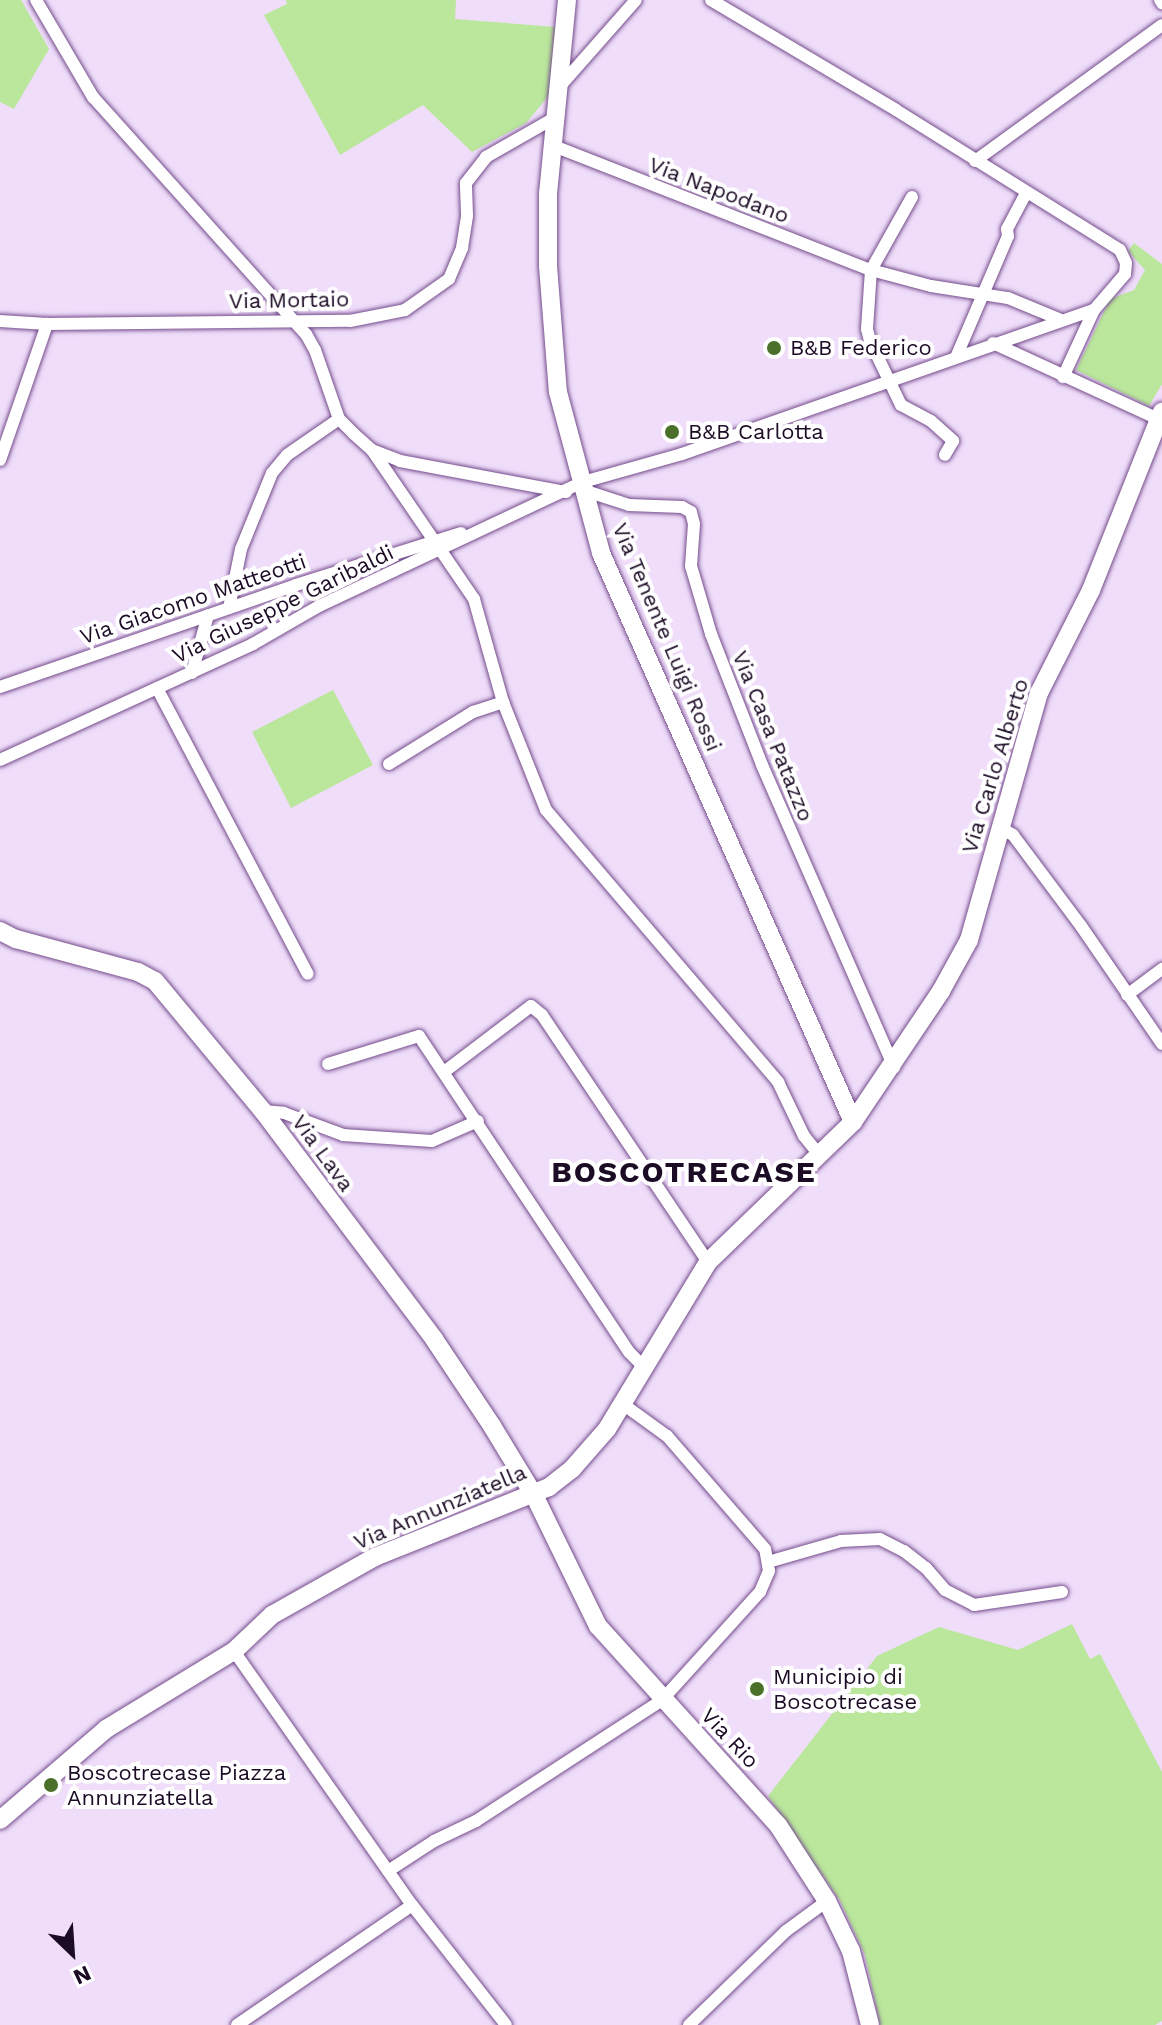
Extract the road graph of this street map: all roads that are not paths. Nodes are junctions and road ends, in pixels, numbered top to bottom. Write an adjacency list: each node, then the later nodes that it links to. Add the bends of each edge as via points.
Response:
1 (36, 0): 16 (street, via 93,97)
2 (567, 0): 6 (street, Via Tenente Luigi Rossi)
3 (636, 0): 6 (street)
4 (711, 0): 9 (street)
5 (1162, 25): 9 (street)
6 (561, 85): 7 (street, Via Tenente Luigi Rossi)
7 (558, 116): 8 (street, Via Tenente Luigi Rossi); 16 (street, Via Mortaio, via 486,157 466,183 462,248 449,279 405,310 350,321)
8 (554, 146): 12 (street, Via Napodano); 28 (street, Via Tenente Luigi Rossi, via 548,266 558,392)
9 (975, 161): 10 (street)
10 (1026, 194): 13 (street); 14 (street, via 1120,250 1125,274)
11 (912, 197): 12 (street)
12 (871, 270): 13 (street, Via Napodano); 22 (street, via 867,329)
13 (984, 294): 15 (street, Via Napodano); 20 (street)
14 (1094, 310): 15 (street); 21 (street)
15 (1059, 319): 19 (street)
16 (292, 320): 18 (street, Via Mortaio); 24 (street, via 315,350)
17 (0, 321): 18 (street, Via Mortaio)
18 (47, 324): 27 (street)
19 (993, 343): 20 (street); 21 (street)
20 (957, 355): 22 (street)
21 (1063, 377): 23 (street)
22 (888, 381): 26 (street, via 901,405 953,441); 28 (street)
23 (1160, 415): 38 (street, Via Carlo Alberto, via 1091,590 1039,693)
24 (339, 419): 25 (street); 30 (street, via 287,455 272,473 241,549)
25 (372, 450): 28 (street, via 400,461); 29 (street)
26 (945, 455)
27 (0, 460)
28 (578, 489): 29 (street, Via Giacomo Matteotti); 45 (street, Via Casa Patazzo, via 629,505 691,512 691,566 711,634 762,765); 49 (street, Via Tenente Luigi Rossi, via 601,553)
29 (439, 544): 30 (street, Via Giacomo Matteotti); 32 (street, Via Giuseppe Garibaldi); 35 (street, via 483,621)
30 (229, 608): 31 (street, Via Giacomo Matteotti)
31 (208, 615): 32 (street); 33 (street, Via Giacomo Matteotti)
32 (192, 673): 34 (street, Via Giuseppe Garibaldi)
33 (0, 687)
34 (157, 688): 36 (street, Via Giuseppe Garibaldi); 41 (street)
35 (503, 702): 37 (street, via 473,712); 50 (street, via 546,810 778,1082 804,1136)
36 (0, 760)
37 (389, 764)
38 (1001, 828): 42 (street, via 1013,835); 45 (street, Via Carlo Alberto, via 969,940)
39 (0, 931): 47 (street, Via Lava, via 155,981)
40 (1162, 969): 42 (street)
41 (308, 974)
42 (1127, 995): 43 (street)
43 (1162, 1044)
44 (328, 1064): 46 (street, via 419,1036)
45 (894, 1067): 49 (street, Via Carlo Alberto)
46 (444, 1072): 48 (street); 51 (street, via 531,1006)
47 (263, 1111): 48 (street, via 284,1113 343,1135 432,1141); 54 (street, Via Lava, via 434,1339)
48 (478, 1121): 52 (street)
49 (853, 1122): 50 (street, Via Annunziatella)
50 (820, 1156): 51 (street, Via Annunziatella)
51 (708, 1262): 52 (street, Via Annunziatella)
52 (643, 1366): 53 (street, Via Annunziatella)
53 (624, 1405): 54 (street, Via Annunziatella, via 572,1469); 55 (street, via 667,1436 765,1549)
54 (534, 1495): 57 (street, Via Annunziatella, via 375,1557 324,1583 272,1615); 58 (street, Via Rio, via 598,1626)
55 (768, 1562): 56 (street, via 841,1541 880,1539 915,1560 945,1590 974,1605); 58 (street, via 760,1592)
56 (1062, 1592)
57 (234, 1651): 59 (street, Via Annunziatella, via 106,1729); 60 (street)
58 (662, 1700): 60 (street, via 476,1821); 61 (street, Via Rio, via 778,1825)
59 (0, 1820)
60 (388, 1871): 62 (street)
61 (827, 1901): 65 (street, via 786,1931); 66 (street, Via Rio, via 851,1951)
62 (412, 1905): 63 (street); 64 (street)
63 (237, 2025)
64 (506, 2025)
65 (689, 2025)
66 (870, 2025)

